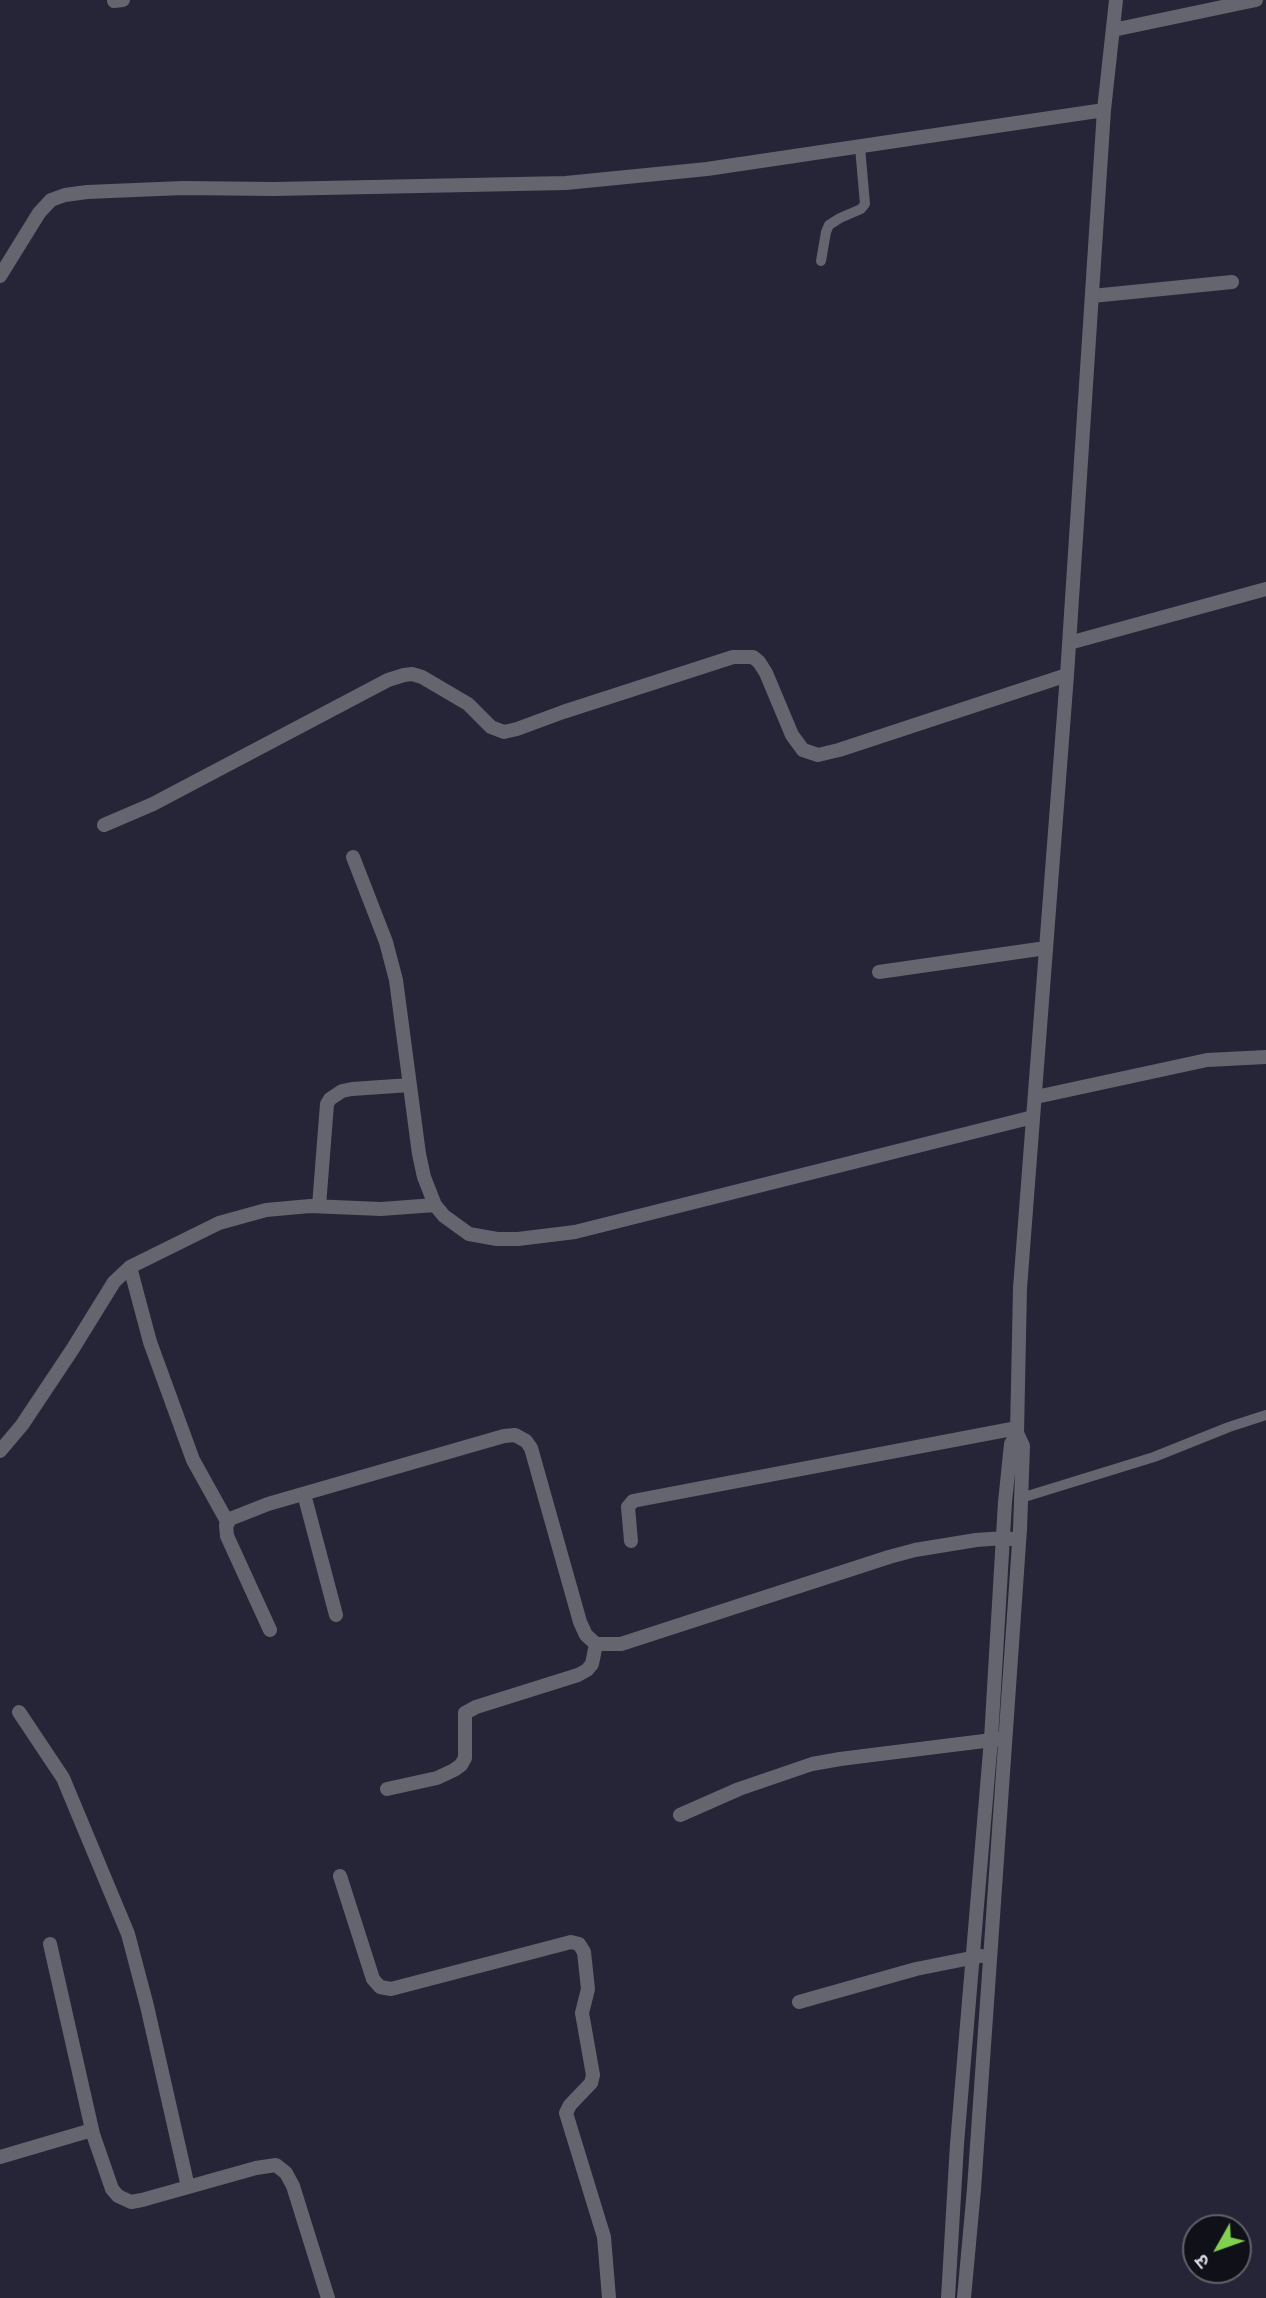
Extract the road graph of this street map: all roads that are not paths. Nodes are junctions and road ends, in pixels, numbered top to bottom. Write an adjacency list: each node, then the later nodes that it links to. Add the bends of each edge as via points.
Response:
1 (1116, 0): 3 (street)
2 (1256, 0): 3 (street)
3 (1113, 30): 4 (street)
4 (1104, 110): 5 (street); 9 (street)
5 (860, 147): 6 (lane, via 866,204 830,225); 7 (street, via 566,183 183,188 65,195 51,200 38,213)
6 (821, 261)
7 (0, 276)
8 (1231, 282): 9 (street)
9 (1092, 296): 11 (street)
10 (1266, 589): 11 (street)
11 (1069, 643): 12 (street)
12 (1067, 675): 13 (street, via 818,755 803,750 792,735 766,673 752,657 733,657 504,732 422,677 404,675); 15 (street)
13 (104, 825)
14 (353, 857): 18 (street, via 396,980)
15 (1046, 948): 16 (street); 19 (street)
16 (879, 972)
17 (1266, 1057): 19 (street, via 1207,1060)
18 (410, 1085): 21 (street, via 419,1154); 22 (street, via 352,1089 330,1099)
19 (1036, 1097): 20 (street)
20 (1033, 1117): 21 (street, via 542,1237 497,1239 469,1234); 25 (street, via 1020,1288)
21 (435, 1205): 22 (street, via 381,1209)
22 (319, 1206): 23 (street, via 266,1210 219,1223)
23 (130, 1267): 26 (street, via 114,1282); 29 (street, via 150,1342 193,1460)
24 (1266, 1415): 28 (lane, via 1154,1457)
25 (1017, 1431): 28 (street, via 1023,1446); 30 (street, via 1011,1444); 32 (street, via 633,1501 628,1507)
26 (0, 1451)
27 (304, 1494): 29 (street, via 239,1515); 33 (street); 35 (street, via 504,1436 521,1438 536,1459 580,1622)
28 (1021, 1498): 31 (street)
29 (228, 1523): 34 (street, via 227,1536)
30 (1004, 1538): 31 (street); 35 (street, via 902,1553 621,1644); 37 (street)
31 (1019, 1540): 38 (street)
32 (631, 1541)
33 (336, 1615)
34 (270, 1630)
35 (596, 1644): 39 (street, via 592,1664 578,1675 465,1713 465,1758 454,1770)
36 (19, 1712): 50 (street, via 63,1778 128,1934)
37 (991, 1739): 38 (street); 40 (street, via 812,1765); 44 (street)
38 (1006, 1739): 43 (street)
39 (387, 1788)
40 (680, 1815)
41 (340, 1876): 52 (street, via 373,1979 380,1987 391,1989 571,1942 579,1944 588,1989 582,2013 593,2075 566,2113 604,2237)
42 (50, 1944): 46 (street)
43 (989, 1955): 44 (street); 49 (street)
44 (973, 1957): 45 (street); 48 (street)
45 (799, 2002)
46 (92, 2130): 47 (street); 50 (street, via 112,2189 124,2201)
47 (0, 2157)
48 (956, 2170): 49 (street); 53 (street)
49 (975, 2172): 54 (street)
50 (188, 2187): 51 (street, via 269,2165 282,2168 293,2186)
51 (328, 2298)
52 (609, 2298)
53 (947, 2298)
54 (964, 2298)

